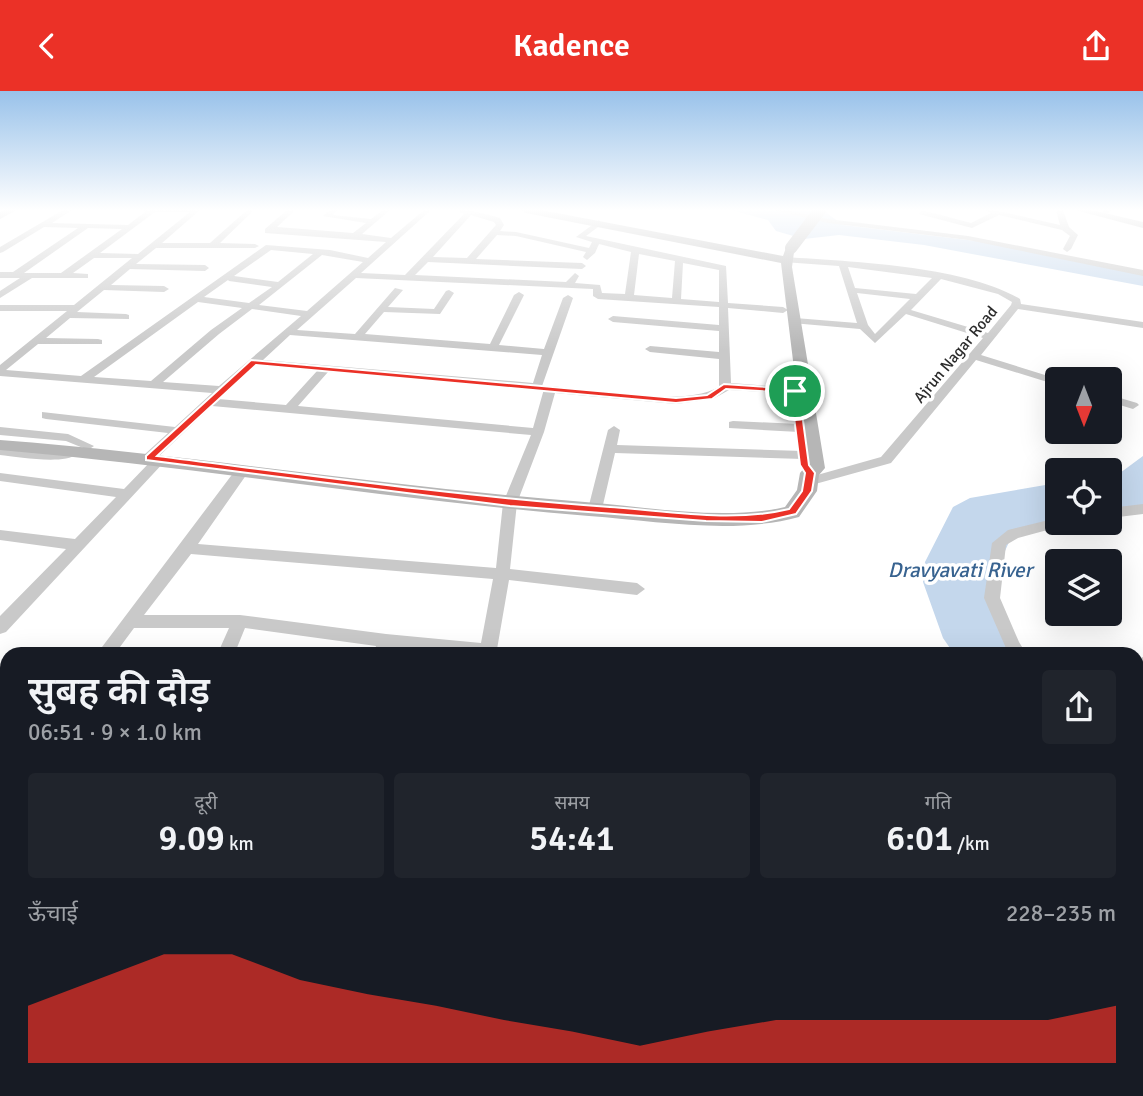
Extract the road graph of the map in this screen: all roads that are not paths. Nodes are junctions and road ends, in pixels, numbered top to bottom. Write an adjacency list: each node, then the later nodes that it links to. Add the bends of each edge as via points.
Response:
1 (41, 257): 27 (street)
2 (88, 257): 30 (street)
3 (135, 257): 21 (street)
4 (256, 257): 33 (street)
5 (314, 257): 35 (street)
6 (347, 257): 18 (street)
7 (375, 257): 18 (street)
8 (473, 257): 19 (street)
9 (588, 257): 22 (street)
10 (634, 257): 44 (street)
11 (664, 257): 17 (street)
12 (721, 257): 24 (street)
13 (785, 257): 58 (street)
14 (807, 257): 20 (street, Ajrun Nagar Road)
15 (1065, 257): 25 (street)
16 (426, 259): 19 (street); 34 (street)
17 (679, 260): 24 (street); 48 (street)
18 (370, 261): 29 (street)
19 (469, 261): 22 (street)
20 (842, 263): 32 (street, Ajrun Nagar Road); 40 (street)
21 (126, 266): 23 (street); 37 (street)
22 (582, 266): 36 (street)
23 (205, 268)
24 (723, 268): 49 (street)
25 (1143, 272)
26 (0, 275): 27 (street)
27 (15, 275): 28 (street)
28 (31, 275): 30 (street); 42 (street)
29 (354, 275): 34 (street); 56 (street)
30 (63, 276): 31 (street)
31 (85, 276)
32 (938, 277): 45 (street); 50 (street, Ajrun Nagar Road, via 1002,292 1014,298)
33 (229, 278): 35 (street); 47 (street)
34 (407, 278): 36 (street)
35 (281, 285): 51 (street)
36 (569, 285): 44 (street, via 597,286 598,296)
37 (101, 287): 38 (street); 55 (street)
38 (163, 289)
39 (398, 290): 53 (street)
40 (850, 290): 45 (street); 62 (street)
41 (449, 293): 53 (street, via 437,312)
42 (0, 295)
43 (519, 295): 69 (street)
44 (629, 297): 48 (street)
45 (916, 297): 54 (street)
46 (568, 298): 71 (street)
47 (196, 299): 51 (street); 78 (street)
48 (676, 301): 49 (street)
49 (724, 304): 58 (street); 63 (street)
50 (1016, 306): 61 (street); 66 (street, Ajrun Nagar Road)
51 (251, 307): 56 (street); 79 (street)
52 (5, 308): 55 (street); 57 (street)
53 (381, 309): 65 (street)
54 (905, 311): 62 (street, via 872,343); 66 (street)
55 (71, 312): 59 (street); 67 (street)
56 (309, 314): 64 (street)
57 (0, 316)
58 (789, 316): 62 (street); 84 (street); 102 (street, via 817,468)
59 (127, 317)
60 (613, 319): 63 (street)
61 (1143, 325)
62 (863, 326)
63 (724, 328): 72 (street)
64 (289, 332): 65 (street); 74 (street)
65 (358, 337): 69 (street)
66 (990, 337): 73 (street, Ajrun Nagar Road)
67 (35, 341): 68 (street); 76 (street)
68 (98, 342)
69 (494, 347): 71 (street)
70 (650, 349): 72 (street)
71 (548, 353): 81 (street)
72 (724, 356): 80 (street)
73 (974, 356): 77 (street); 102 (street, Ajrun Nagar Road, via 886,460)
74 (254, 362): 75 (street); 83 (street)
75 (326, 368): 81 (street); 88 (street)
76 (0, 372): 78 (street)
77 (1045, 377)
78 (82, 380): 79 (street)
79 (154, 384): 83 (street)
80 (724, 386): 82 (street, via 709,397 676,401); 84 (street)
81 (537, 387): 82 (street)
82 (550, 389): 95 (street)
83 (222, 390): 85 (street)
84 (795, 391): 91 (street)
85 (210, 402): 88 (street); 94 (street)
86 (1122, 402): 87 (street)
87 (1133, 405)
88 (290, 408): 95 (street)
89 (46, 415): 94 (street)
90 (733, 425): 91 (street)
91 (799, 429): 102 (street)
92 (614, 430): 99 (street)
93 (0, 431): 98 (street, via 68,438)
94 (180, 431): 101 (street)
95 (538, 432): 106 (street)
96 (0, 437): 98 (street)
97 (0, 445): 98 (street)
98 (84, 449): 100 (street, via 44,455); 101 (street)
99 (610, 449): 102 (street, Ajrun Nagar Road); 107 (street)
100 (0, 451)
101 (155, 459): 103 (street); 105 (street)
102 (807, 469): 107 (street, via 804,497 792,512 762,519)
103 (242, 471): 106 (street); 113 (street)
104 (0, 477): 105 (street)
105 (126, 494): 112 (street)
106 (510, 503): 107 (street); 114 (street)
107 (595, 509)
108 (1143, 509): 109 (street)
109 (1122, 512)
110 (1045, 526): 124 (street, via 1013,534 999,543 992,598)
111 (0, 535): 112 (street)
112 (78, 545): 116 (street)
113 (187, 548): 114 (street); 118 (street)
114 (502, 574): 115 (street); 123 (street)
115 (637, 589)
116 (8, 609): 119 (street)
117 (240, 621): 118 (street); 121 (street); 122 (street)
118 (130, 622): 120 (street)
119 (0, 627)
120 (110, 647)
121 (229, 647)
122 (378, 647)
123 (488, 647)
124 (1013, 647)

